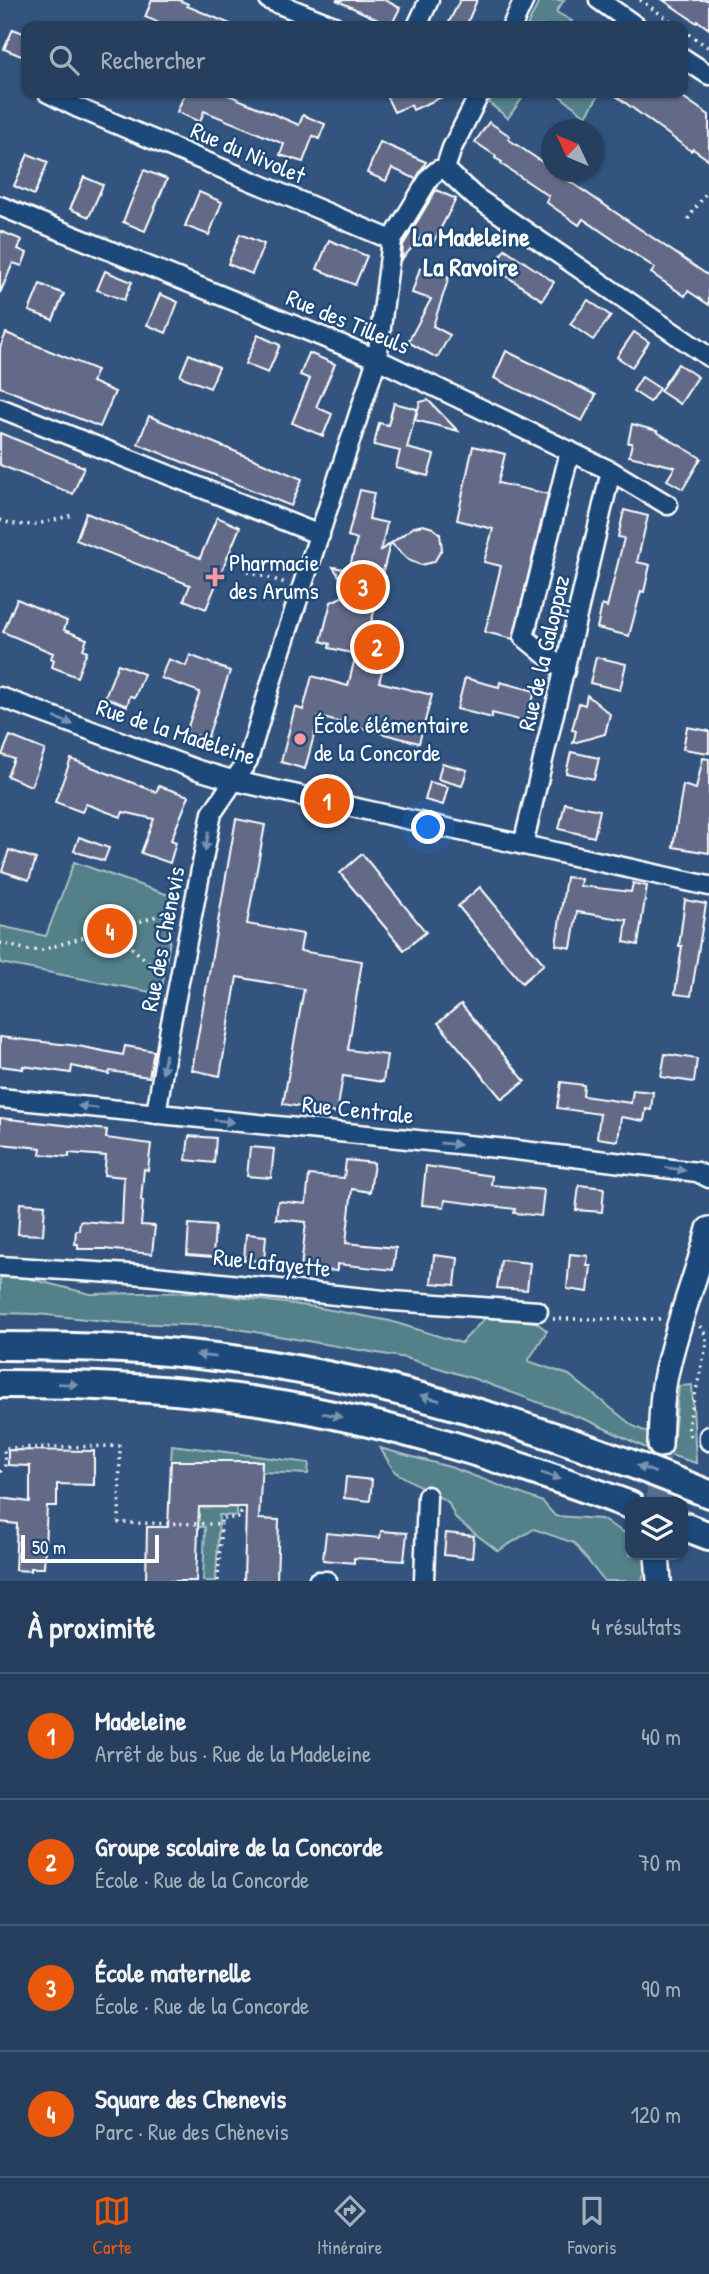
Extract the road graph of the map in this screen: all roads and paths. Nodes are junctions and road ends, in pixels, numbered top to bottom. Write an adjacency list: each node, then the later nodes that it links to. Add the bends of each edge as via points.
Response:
1 (269, 0): 6 (street)
2 (429, 0): 7 (street)
3 (524, 0): 8 (street)
4 (599, 0): 9 (street)
5 (640, 0): 10 (path)
6 (322, 21)
7 (419, 21)
8 (514, 21)
9 (629, 21)
10 (671, 21)
11 (688, 33): 12 (path)
12 (709, 48)
13 (688, 61): 14 (street)
14 (709, 75)
15 (58, 98): 21 (street, Rue du Nivolet)
16 (477, 98): 17 (street)
17 (445, 169): 21 (street, via 430,177); 22 (street, via 474,196)
18 (709, 189): 20 (path)
19 (0, 206): 23 (street, Rue des Tilleuls)
20 (688, 219)
21 (391, 240): 23 (street, Rue des Chènevis)
22 (709, 357)
23 (377, 359): 25 (street, Rue des Tilleuls); 30 (street, Rue des Chènevis)
24 (0, 408): 30 (street)
25 (570, 452): 26 (street, Rue des Tilleuls); 33 (street, via 524,637)
26 (611, 471): 27 (street, Rue des Tilleuls); 33 (street, Rue de la Galoppaz)
27 (668, 505)
28 (72, 515): 29 (path, via 36,525)
29 (0, 520)
30 (320, 535): 32 (street, Rue des Chènevis)
31 (248, 572): 32 (path)
32 (302, 588): 35 (street, Rue des Chènevis, via 248,760)
33 (565, 671): 36 (street, Rue de la Galoppaz)
34 (0, 697): 35 (street, Rue de la Madeleine, one-way to 35)
35 (235, 781): 36 (street, Rue de la Madeleine); 38 (street, Rue des Chènevis, one-way to 38, via 212,813)
36 (523, 845): 37 (street, Rue de la Madeleine)
37 (709, 886)
38 (194, 912): 39 (path, via 177,909); 43 (street, Rue des Chènevis)
39 (127, 926)
40 (97, 933): 41 (path, via 42,950)
41 (0, 943)
42 (126, 943): 43 (path, via 164,976)
43 (180, 981): 45 (street, Rue des Chènevis, one-way to 45)
44 (0, 1098): 45 (street, Rue Centrale, one-way to 44)
45 (156, 1115): 46 (street, Rue Centrale, one-way to 46, via 520,1151 697,1172)
46 (709, 1178)
47 (709, 1229): 50 (main road)
48 (0, 1266): 49 (street, Rue Lafayette)
49 (538, 1311): 50 (path, via 550,1319)
50 (681, 1322): 54 (path, via 700,1326 706,1335 688,1426); 55 (main road, via 664,1383)
51 (0, 1346): 57 (highway, one-way to 51, via 475,1410 323,1374 134,1349)
52 (0, 1384): 59 (highway, one-way to 59, via 135,1387 318,1412 479,1452)
53 (709, 1436): 54 (street)
54 (700, 1441)
55 (660, 1445)
56 (0, 1472): 61 (path, via 5,1465 4,1448 120,1446 119,1523)
57 (709, 1494)
58 (427, 1496): 68 (street)
59 (625, 1503)
60 (246, 1513): 61 (path, via 241,1513 241,1518 221,1518)
61 (221, 1524): 65 (path)
62 (688, 1528): 63 (highway)
63 (709, 1536)
64 (657, 1560): 69 (main road)
65 (218, 1581)
66 (318, 1581): 67 (street)
67 (327, 1581)
68 (424, 1581)
69 (659, 1581)

